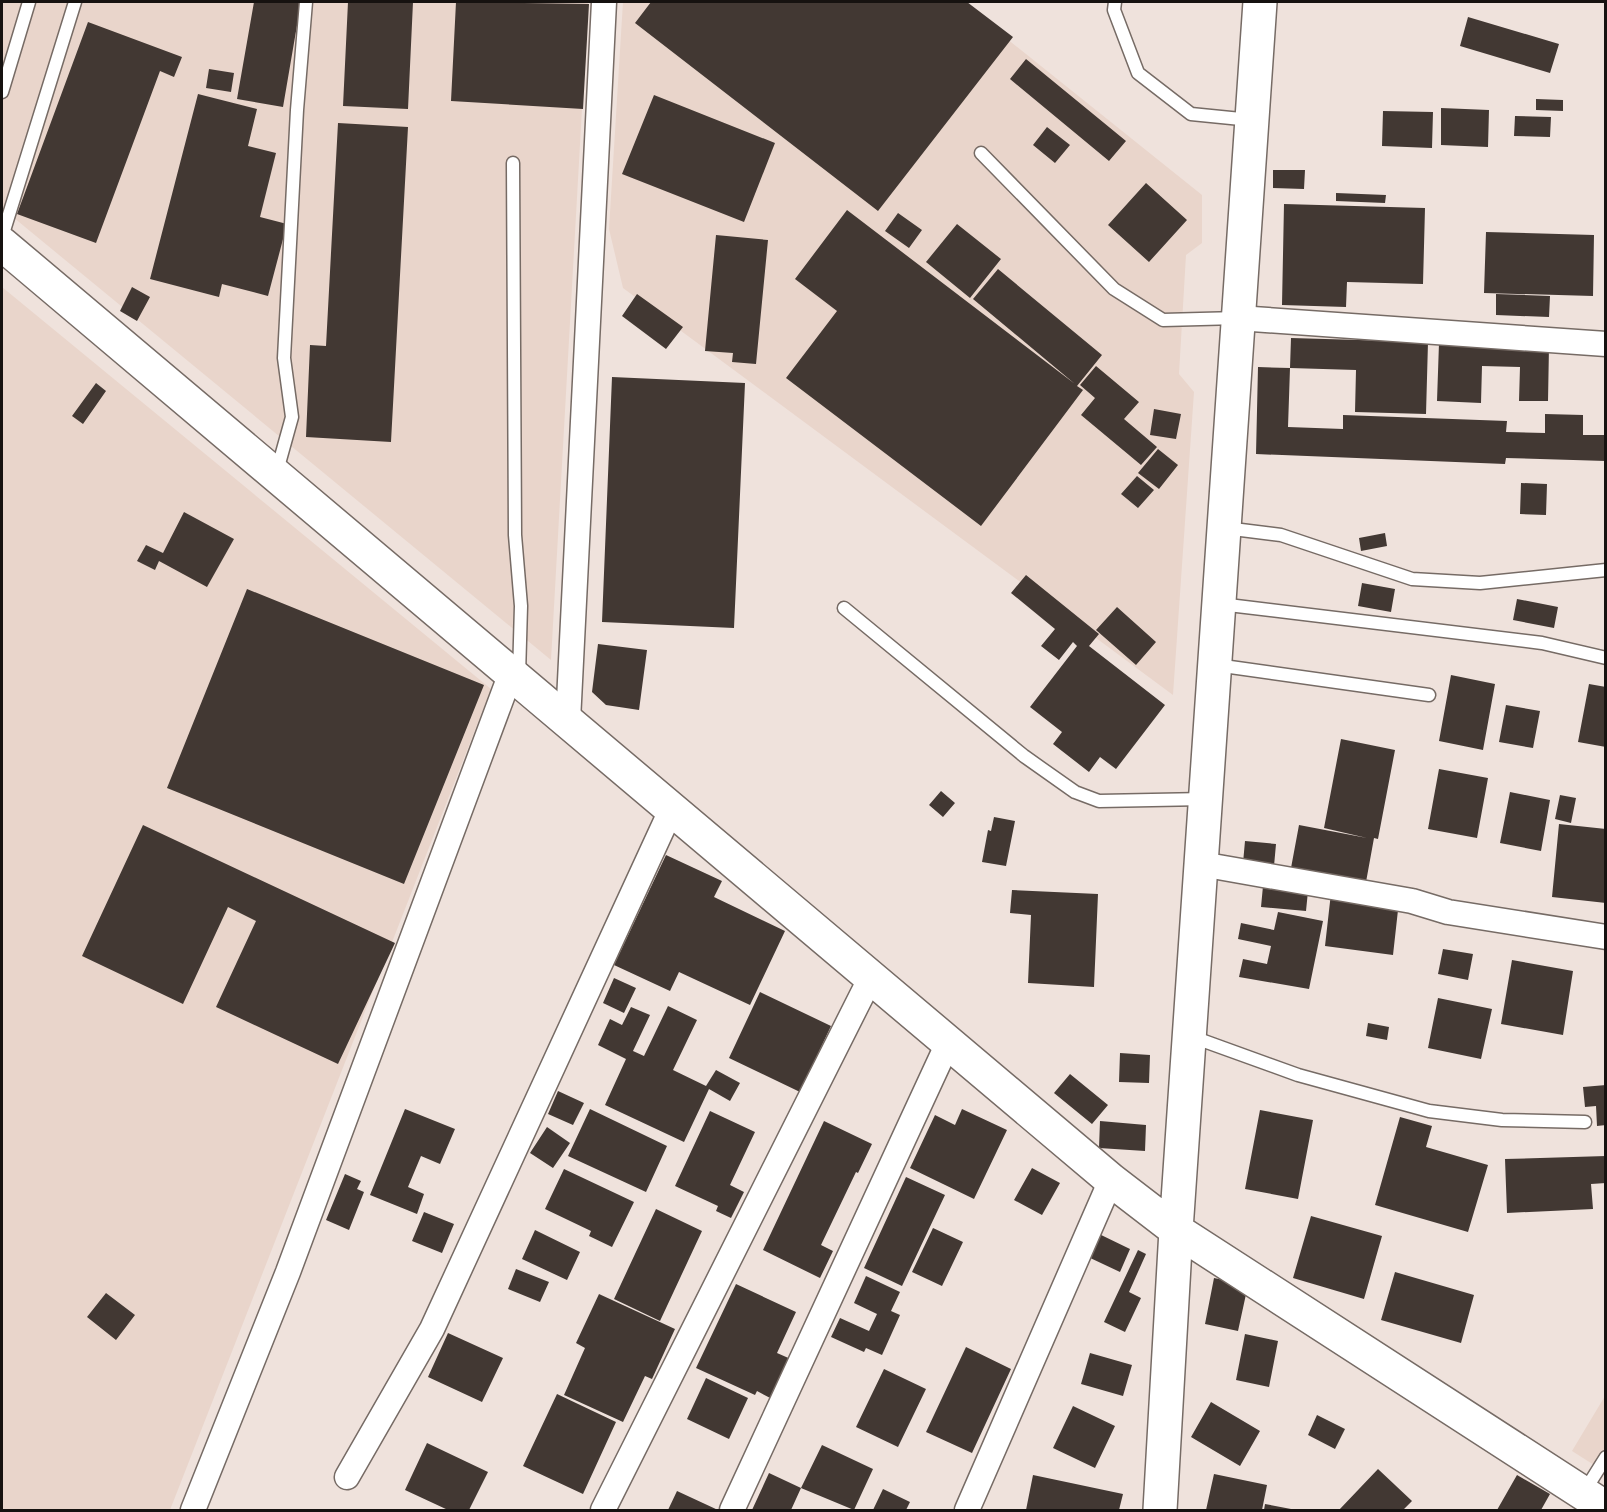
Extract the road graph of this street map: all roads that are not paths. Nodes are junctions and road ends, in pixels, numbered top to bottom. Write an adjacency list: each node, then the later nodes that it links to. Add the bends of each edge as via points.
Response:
1 (29, 2): 7 (lane)
2 (75, 2): 11 (lane)
3 (306, 2): 15 (lane, via 284,358 292,417)
4 (604, 2): 24 (street)
5 (1115, 2): 8 (lane, via 1114,10 1138,73 1191,114)
6 (1260, 2): 8 (street)
7 (2, 92)
8 (1252, 120): 13 (street)
9 (981, 153): 13 (lane, via 1114,289 1163,320)
10 (513, 163): 22 (lane, via 515,535 521,606)
11 (2, 237)
12 (2, 244): 15 (street)
13 (1238, 318): 14 (street); 16 (street)
14 (1605, 344)
15 (276, 474): 22 (street)
16 (1224, 528): 17 (lane, via 1281,535 1412,579 1480,583); 18 (street)
17 (1605, 570)
18 (1219, 604): 20 (lane, via 1542,643); 21 (street)
19 (843, 608): 25 (lane, via 1024,756 1075,792 1099,801)
20 (1605, 658)
21 (1215, 665): 23 (lane); 25 (street)
22 (515, 677): 24 (street); 38 (street)
23 (1429, 695)
24 (568, 721): 26 (street)
25 (1205, 799): 27 (street)
26 (672, 808): 29 (street); 36 (street, via 432,1329)
27 (1201, 864): 28 (street, via 1412,901 1448,912); 30 (street)
28 (1605, 937)
29 (871, 977): 31 (street); 39 (street)
30 (1189, 1035): 32 (lane, via 1298,1075 1429,1111 1502,1120); 34 (street)
31 (948, 1043): 33 (street); 40 (street)
32 (1585, 1122)
33 (1111, 1180): 34 (street); 41 (street)
34 (1176, 1230): 37 (street); 42 (street)
35 (1605, 1457): 37 (lane)
36 (347, 1477)
37 (1594, 1501)
38 (193, 1510)
39 (603, 1510)
40 (732, 1510)
41 (967, 1510)
42 (1160, 1510)

